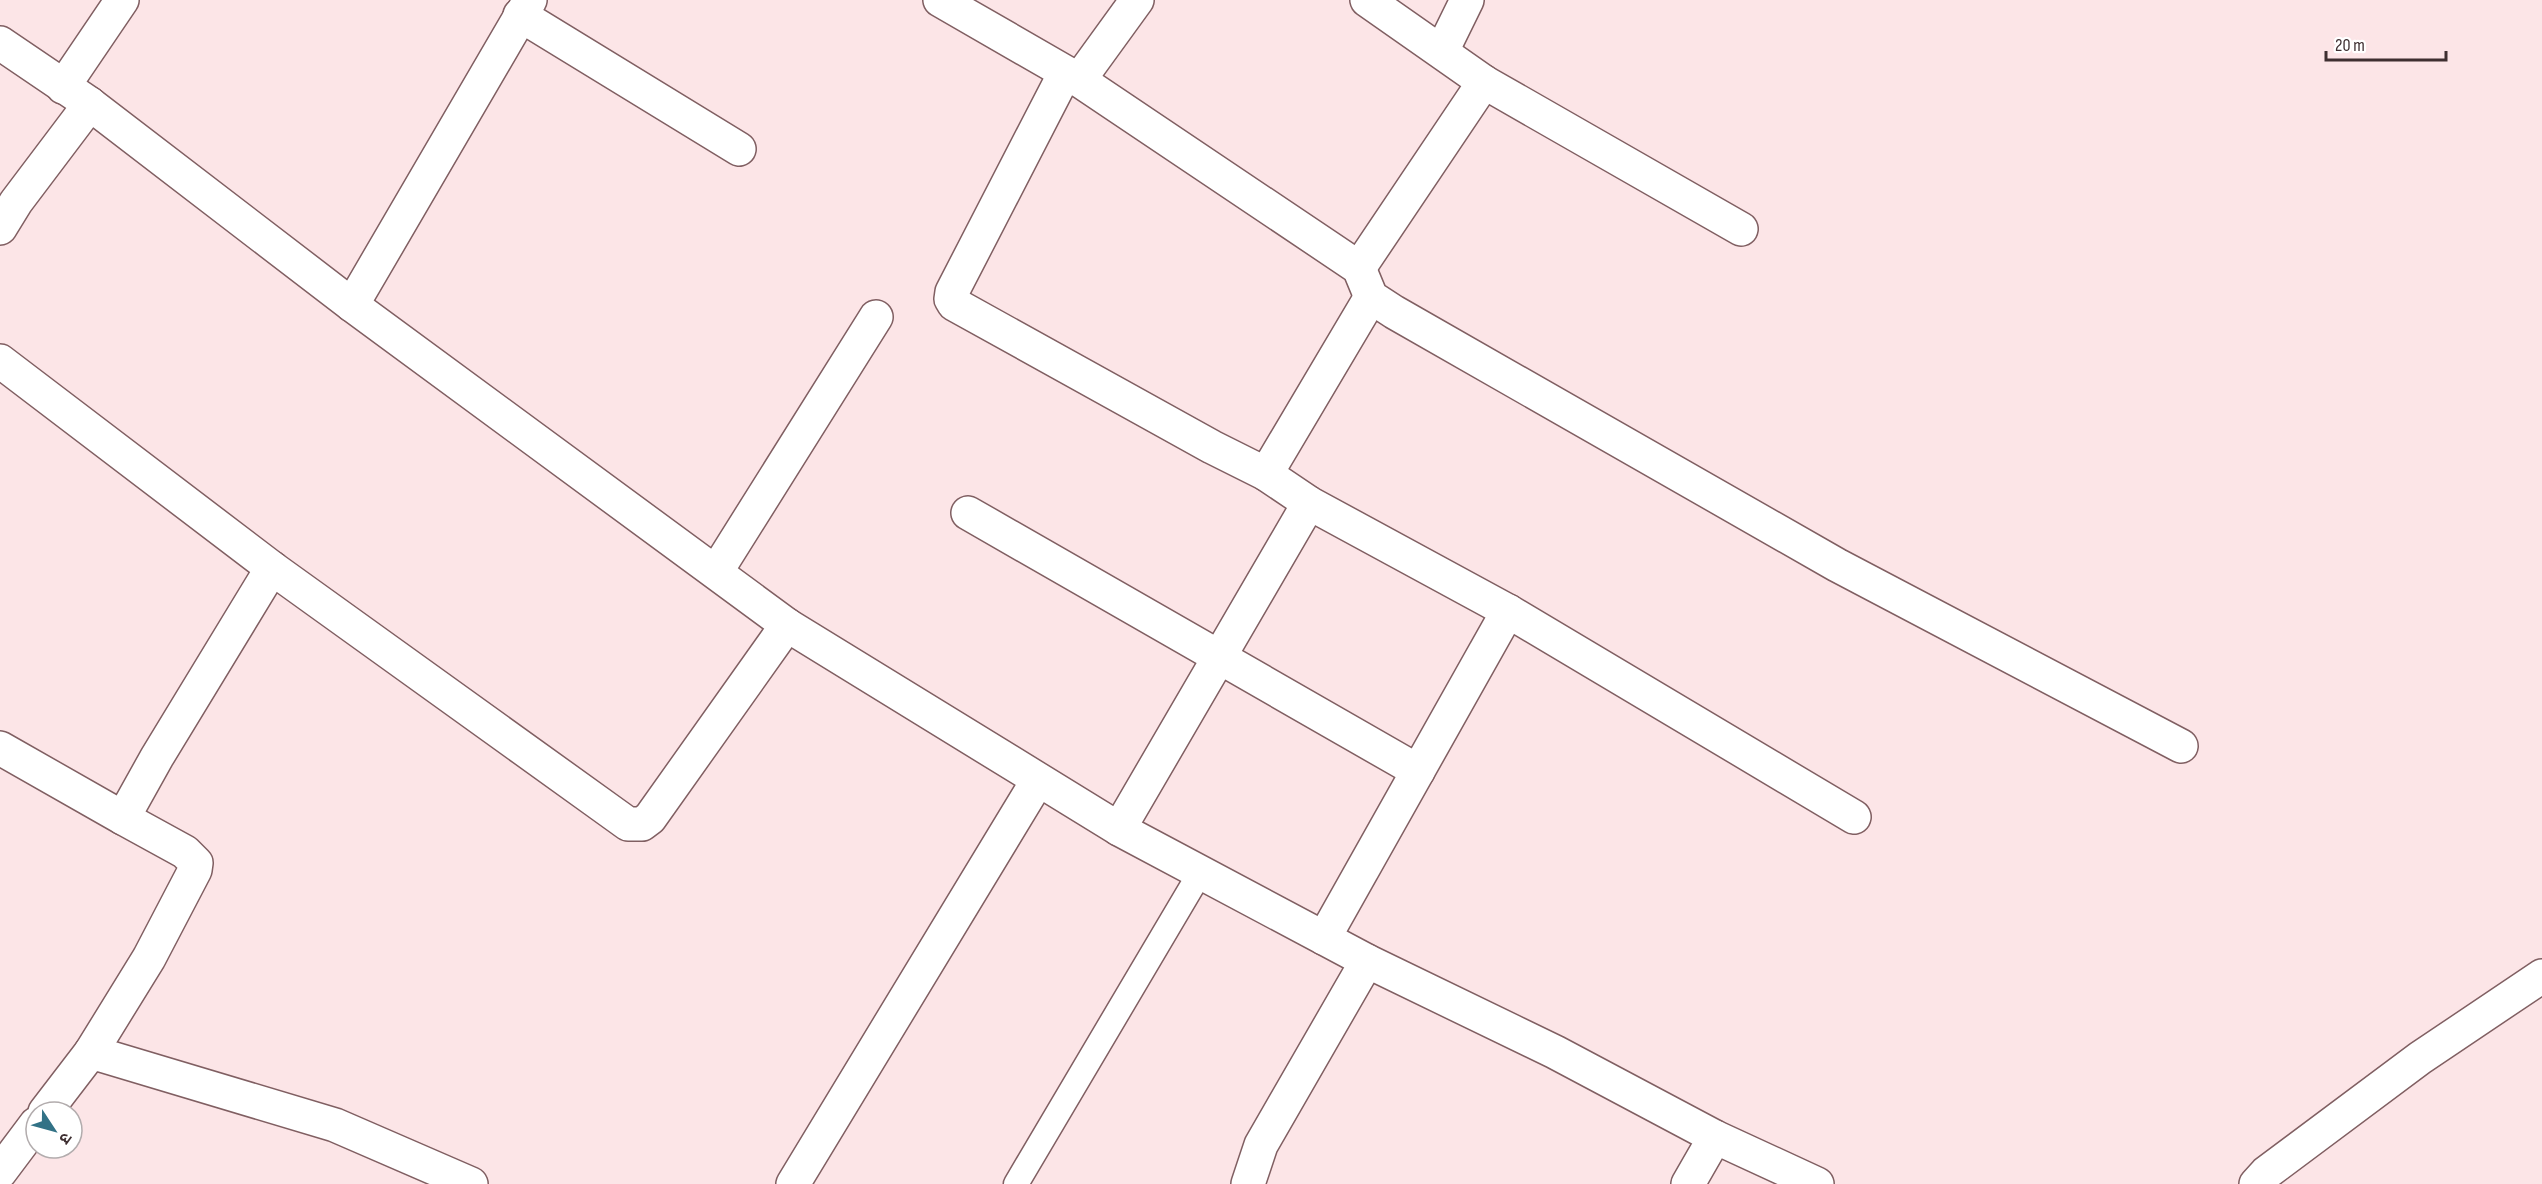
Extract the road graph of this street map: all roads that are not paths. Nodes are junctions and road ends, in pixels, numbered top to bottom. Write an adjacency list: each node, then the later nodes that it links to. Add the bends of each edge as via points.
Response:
1 (122, 0): 11 (street)
2 (940, 0): 9 (street)
3 (1137, 0): 9 (street)
4 (1366, 0): 8 (street)
5 (1467, 0): 8 (street)
6 (525, 8): 12 (street); 16 (street)
7 (0, 43): 11 (street)
8 (1442, 51): 10 (street)
9 (1072, 76): 15 (street); 19 (street, via 951,299 963,310)
10 (1484, 82): 14 (street); 15 (street)
11 (77, 96): 13 (street); 16 (street)
12 (739, 149)
13 (0, 228)
14 (1741, 229)
15 (1365, 283): 19 (street); 27 (street, via 1624,445 1837,565)
16 (352, 305): 23 (street)
17 (876, 317): 23 (street)
18 (0, 361): 22 (street)
19 (1266, 474): 20 (street)
20 (1309, 503): 24 (street); 26 (street)
21 (968, 513): 26 (street)
22 (272, 568): 25 (street, via 620,820 634,826 650,818); 32 (street)
23 (716, 572): 25 (street)
24 (1508, 611): 29 (street); 31 (street)
25 (787, 625): 30 (street)
26 (1219, 658): 29 (street); 33 (street)
27 (2181, 746)
28 (0, 748): 32 (street)
29 (1418, 771): 35 (street)
30 (1038, 780): 33 (street); 44 (street)
31 (1854, 817)
32 (123, 818): 38 (street, via 185,852 196,863 149,958)
33 (1119, 830): 34 (street)
34 (1200, 873): 35 (street); 45 (lane)
35 (1324, 938): 36 (street)
36 (1367, 961): 40 (street, via 1555,1052); 46 (street, via 1261,1145)
37 (2542, 976): 49 (street, via 2420,1058)
38 (91, 1052): 39 (street); 43 (street, via 335,1125)
39 (54, 1100)
40 (1715, 1137): 47 (street); 48 (street)
41 (24, 1140): 42 (street)
42 (0, 1172)
43 (471, 1184)
44 (793, 1184)
45 (1016, 1184)
46 (1248, 1184)
47 (1688, 1184)
48 (1817, 1184)
49 (2256, 1184)

